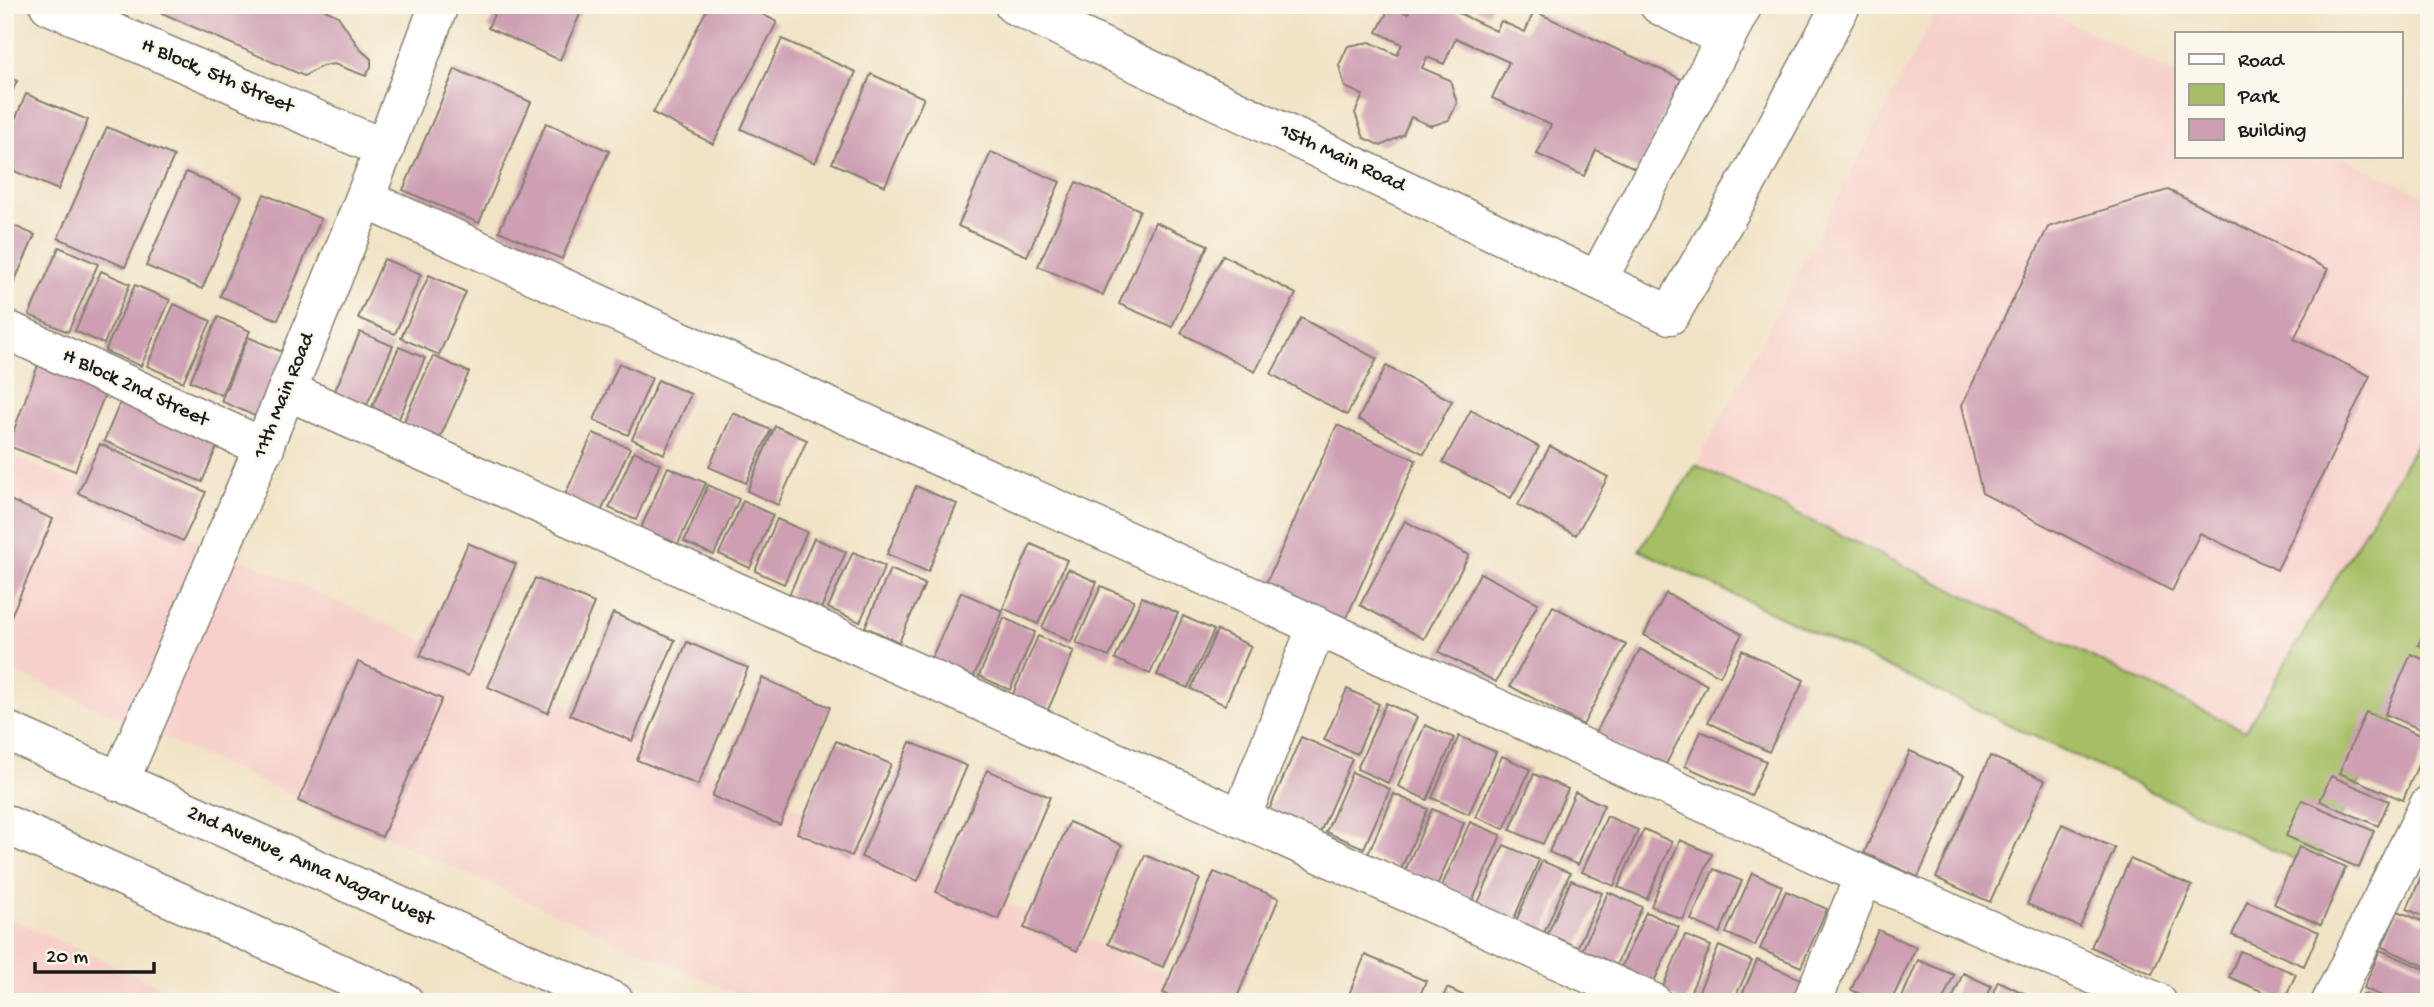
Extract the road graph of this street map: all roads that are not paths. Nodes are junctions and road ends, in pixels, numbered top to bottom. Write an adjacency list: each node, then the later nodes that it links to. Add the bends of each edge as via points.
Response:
1 (49, 5): 8 (street, H Block, 5th Street)
2 (439, 5): 8 (street, 11th Main Road)
3 (1014, 5): 10 (street, 15th Main Road)
4 (1659, 5): 7 (street)
5 (1743, 5): 7 (street)
6 (1841, 5): 10 (street, 15th Main Road, via 1751,176 1670,315)
7 (1726, 39): 10 (street)
8 (385, 149): 9 (street, 11th Main Road)
9 (365, 199): 12 (street, 11th Main Road); 14 (street)
10 (1598, 279)
11 (5, 329): 13 (street, H Block 2nd Street)
12 (288, 391): 13 (street, 11th Main Road); 18 (street)
13 (265, 448): 16 (street, 11th Main Road)
14 (1317, 626): 18 (street); 20 (street)
15 (5, 730): 16 (street, 2nd Avenue, Anna Nagar West)
16 (119, 782): 22 (street, 2nd Avenue, Anna Nagar West)
17 (2429, 805): 26 (street)
18 (1241, 818): 23 (street)
19 (5, 824): 21 (street)
20 (1864, 876): 24 (street); 25 (street)
21 (404, 1002)
22 (615, 1002)
23 (1652, 1002)
24 (1812, 1002)
25 (2157, 1002)
26 (2331, 1002)

